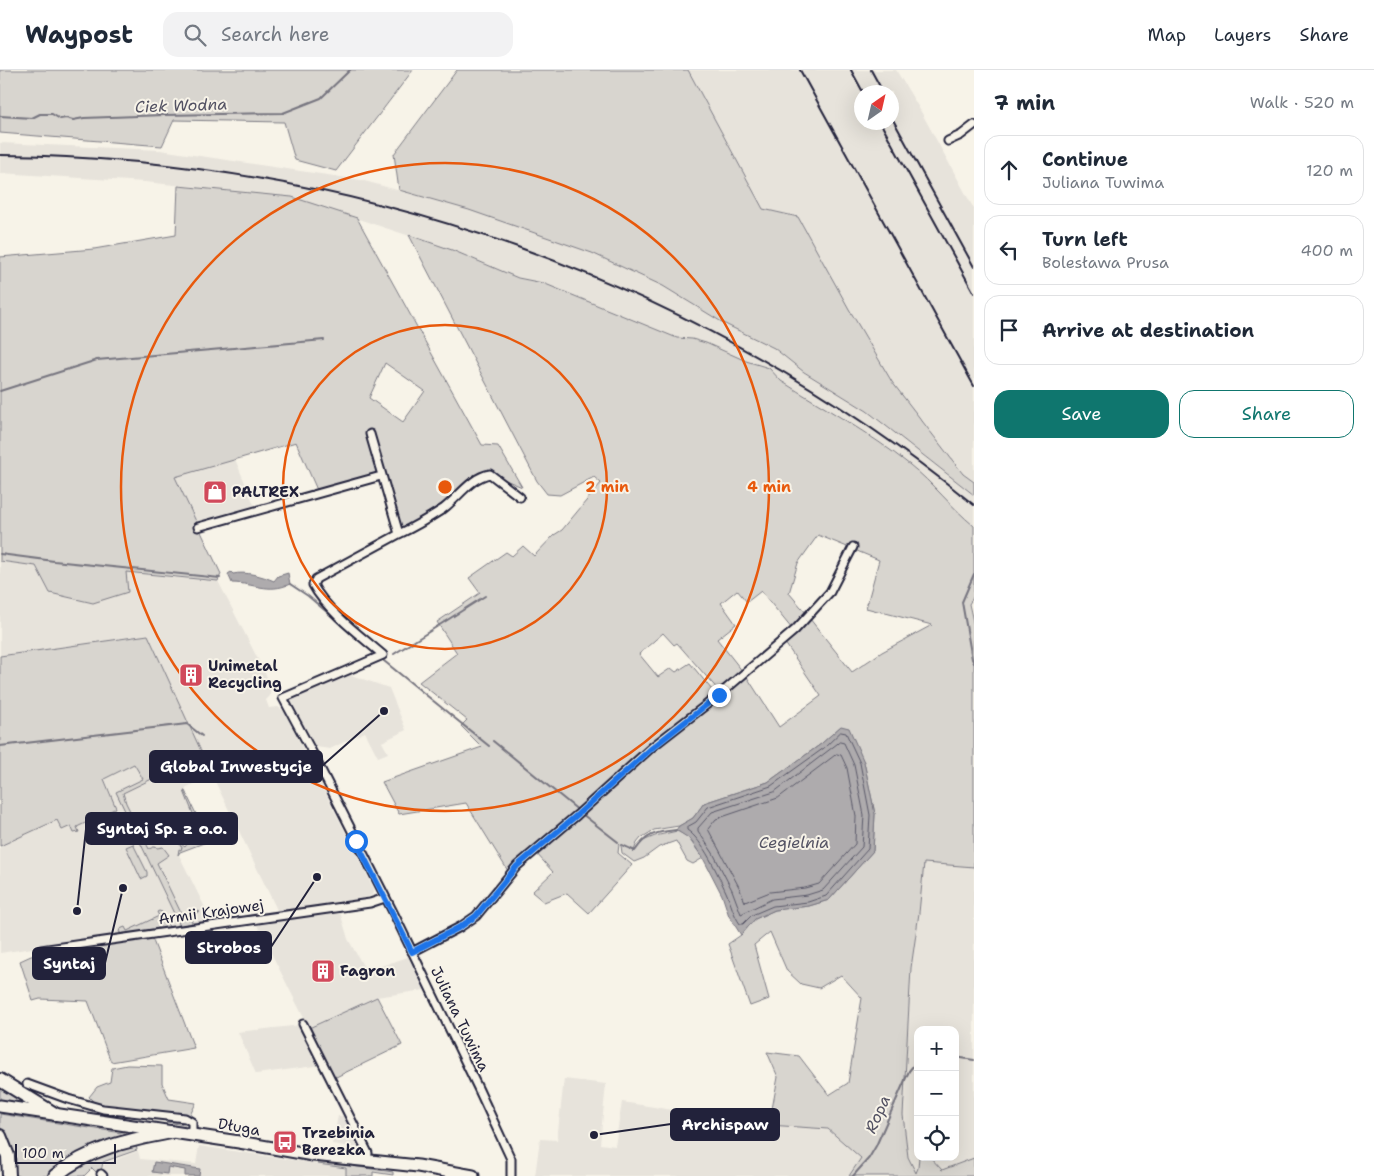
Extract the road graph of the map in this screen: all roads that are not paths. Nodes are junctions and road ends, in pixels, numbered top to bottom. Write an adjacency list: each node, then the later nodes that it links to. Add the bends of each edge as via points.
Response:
1 (974, 125): 2 (street)
2 (948, 141)
3 (370, 434): 4 (street)
4 (381, 476): 6 (street); 7 (street)
5 (520, 497): 7 (street, Juliana Tuwima, via 490,474 481,476 445,507)
6 (198, 527)
7 (399, 534): 9 (street, Juliana Tuwima, via 316,579 313,586 342,620 383,655 283,698)
8 (854, 548): 11 (street, via 830,592 795,630 652,748 517,866 476,916)
9 (385, 898): 10 (street, Armii Krajowej, via 370,903); 11 (street, Juliana Tuwima)
10 (41, 950)
11 (412, 952): 24 (street, Juliana Tuwima, via 507,1151 512,1164)
12 (303, 1024): 20 (street, via 368,1153)
13 (0, 1080): 16 (highway)
14 (28, 1084): 18 (street, via 68,1100 103,1109 185,1118 192,1122)
15 (0, 1106): 16 (main road, Długa)
16 (56, 1114): 17 (main road, Długa)
17 (171, 1132): 18 (main road, Długa); 22 (highway, via 102,1148)
18 (192, 1135): 20 (main road, Długa)
19 (0, 1136): 21 (highway, via 8,1156)
20 (367, 1161): 23 (main road, Długa)
21 (9, 1176)
22 (55, 1176)
23 (473, 1176)
24 (511, 1176)

